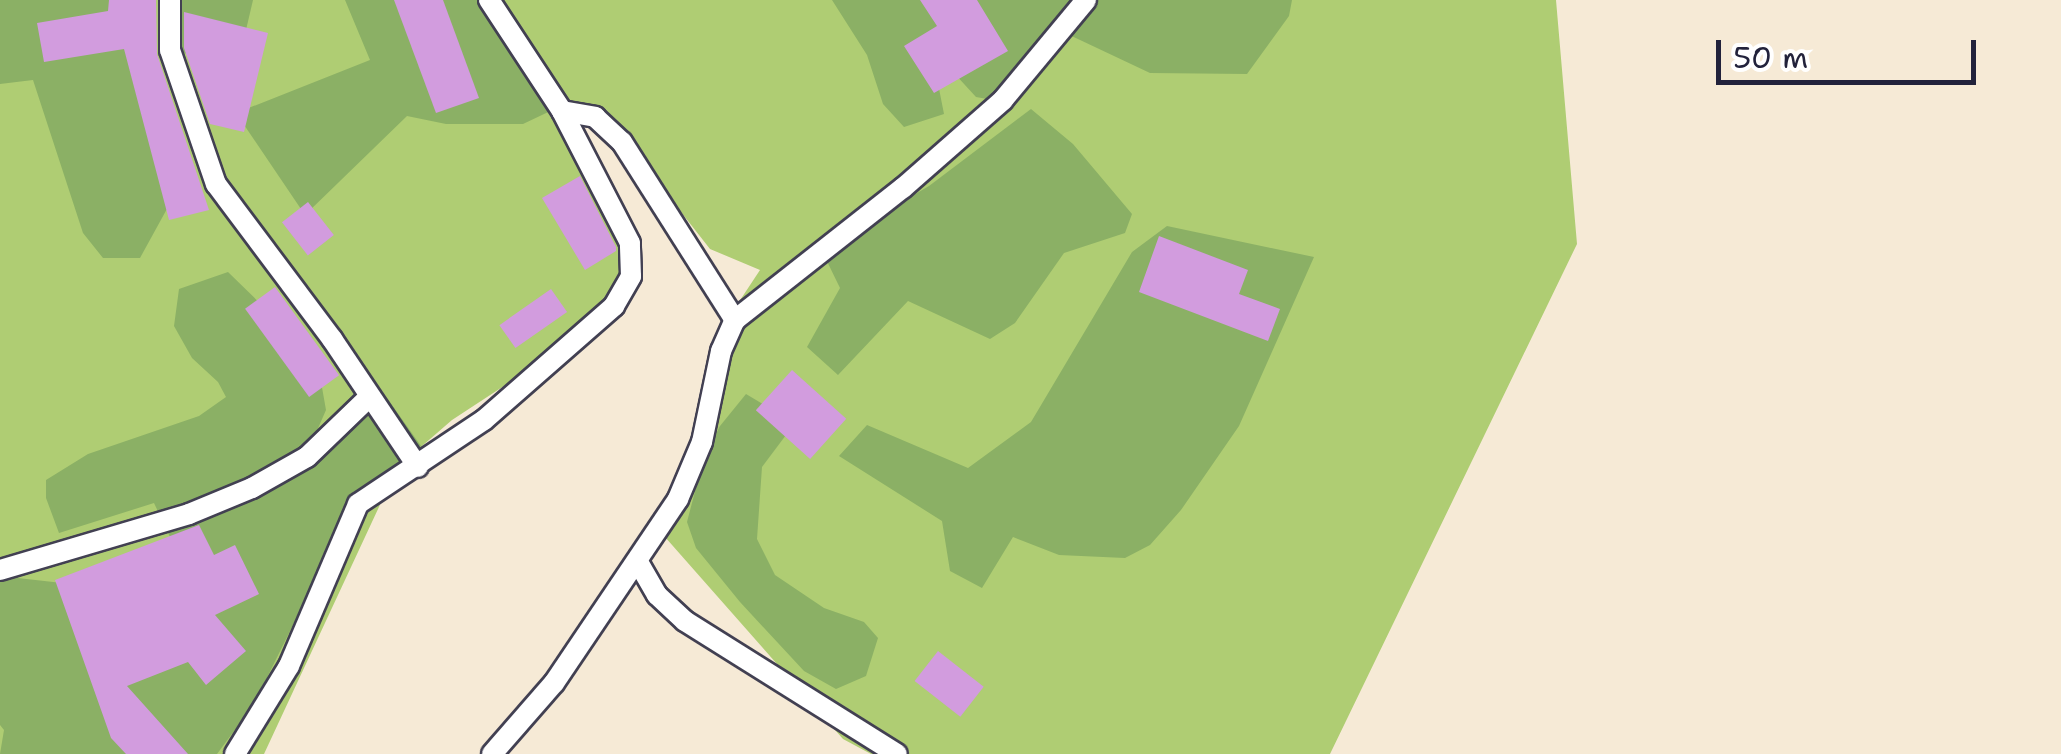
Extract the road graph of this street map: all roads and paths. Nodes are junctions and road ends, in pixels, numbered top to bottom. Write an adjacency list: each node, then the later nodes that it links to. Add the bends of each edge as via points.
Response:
1 (170, 0): 6 (lane, via 170,50 216,184)
2 (489, 0): 4 (lane)
3 (1086, 0): 5 (lane, via 1003,100)
4 (562, 110): 5 (lane, via 596,117 622,142); 7 (lane, via 630,243 631,276 614,306 484,420)
5 (735, 320): 8 (lane, via 721,351 695,462)
6 (368, 398): 7 (lane); 9 (lane, via 307,457 252,488 189,514)
7 (418, 467): 10 (lane, via 354,510 290,666)
8 (638, 562): 11 (lane, via 554,683); 12 (lane, via 658,595 686,621)
9 (0, 570)
10 (235, 754)
11 (492, 754)
12 (897, 754)

